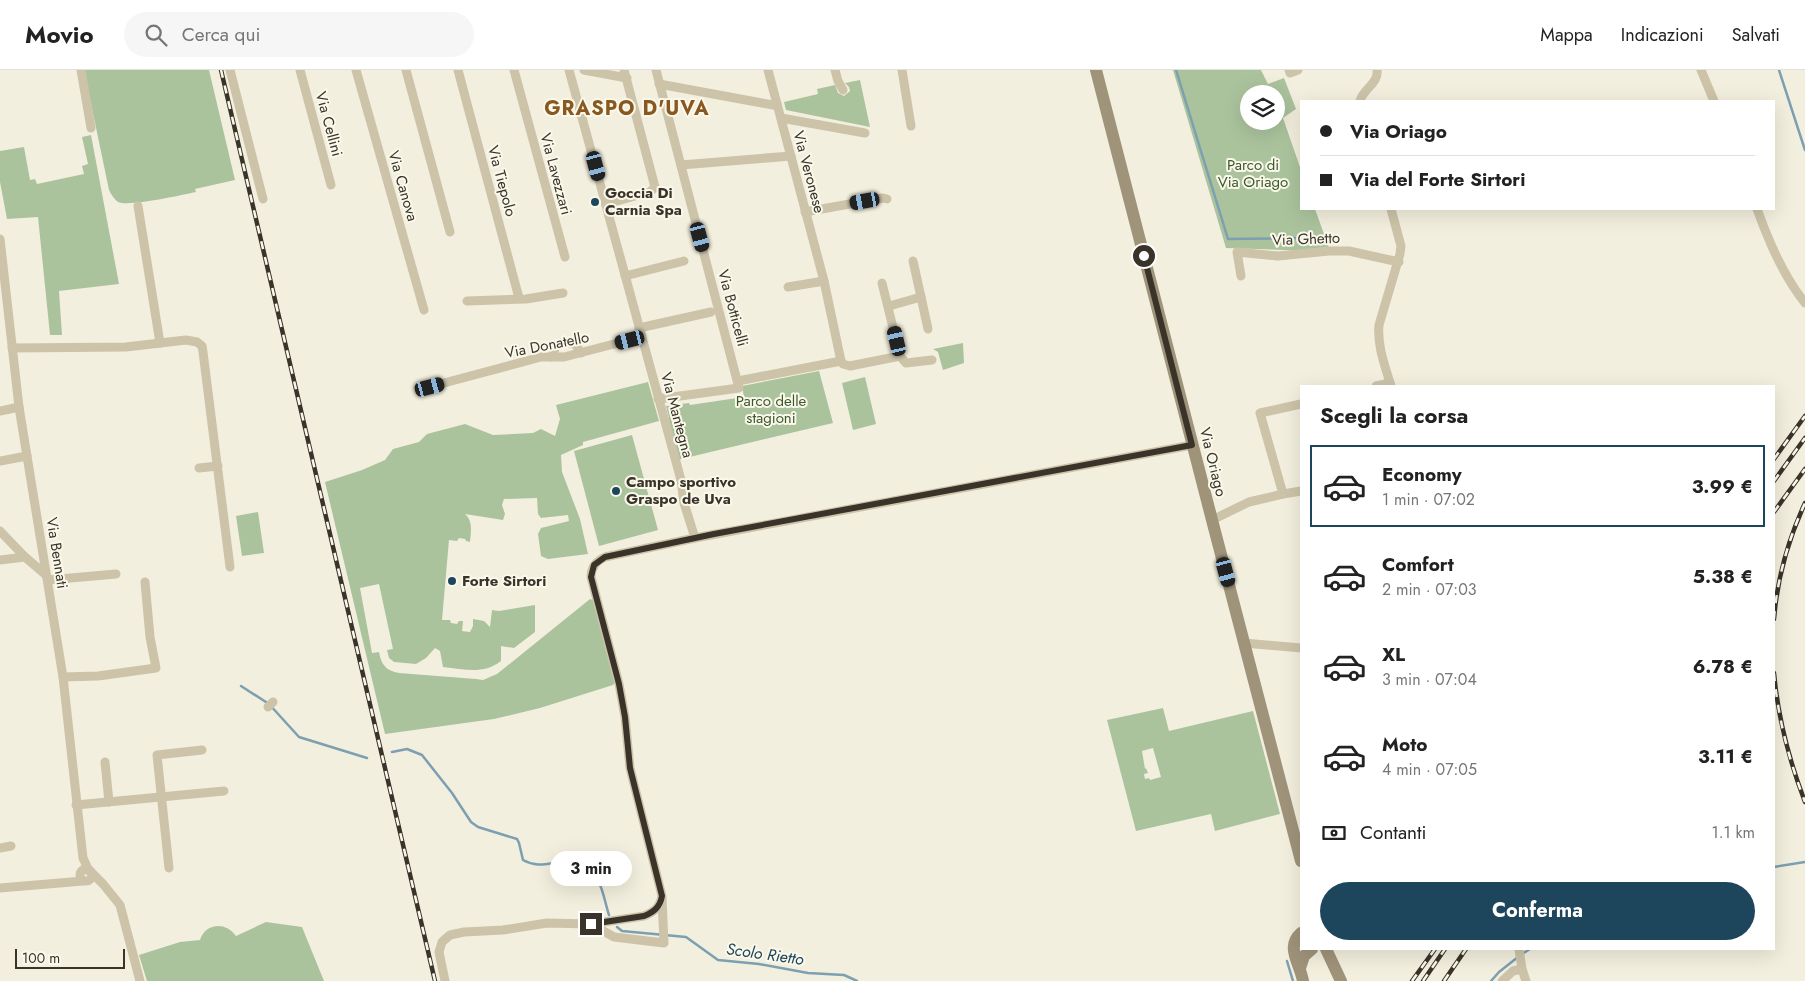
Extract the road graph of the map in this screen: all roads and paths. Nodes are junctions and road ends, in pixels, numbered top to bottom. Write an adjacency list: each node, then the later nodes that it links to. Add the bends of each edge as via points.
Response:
1 (81, 70): 27 (street)
2 (230, 70): 32 (street)
3 (300, 70): 31 (street, Via Cellini)
4 (356, 70): 57 (street, Via Canova)
5 (406, 70): 39 (street)
6 (458, 70): 53 (street, Via Tiepolo)
7 (514, 70): 41 (street, Via Lavezzari)
8 (569, 70): 34 (street, Via Mantegna)
9 (584, 70): 19 (street)
10 (656, 70): 20 (street, Via Botticelli)
11 (768, 70): 24 (street, Via Veronese)
12 (836, 70): 21 (street)
13 (902, 70): 26 (street)
14 (1096, 70): 77 (street, Via Oriago)
15 (1289, 70): 16 (street, via 1290,73)
16 (1298, 70)
17 (1377, 70): 22 (street, via 1376,79)
18 (1701, 70): 23 (street)
19 (625, 74): 34 (street, via 655,187 650,192)
20 (659, 84): 24 (street); 30 (street, Via Botticelli)
21 (842, 90)
22 (1360, 100)
23 (1714, 100)
24 (777, 104): 25 (street, Via Veronese)
25 (781, 118): 28 (street); 29 (street, Via Veronese)
26 (911, 126)
27 (91, 128)
28 (865, 133)
29 (791, 156): 30 (street); 38 (street, Via Veronese)
30 (681, 165): 70 (street, Via Botticelli)
31 (330, 186)
32 (263, 199)
33 (887, 199): 38 (street)
34 (606, 204): 45 (street, Via Mantegna)
35 (138, 206): 63 (street)
36 (1391, 210): 44 (street, via 1401,246)
37 (1757, 210): 55 (street, via 1778,259)
38 (805, 212): 47 (street, Via Veronese)
39 (450, 232)
40 (0, 238): 48 (street, Via Bennati)
41 (565, 257)
42 (684, 261): 45 (street)
43 (913, 261): 52 (street)
44 (1399, 262): 46 (street, Via Ghetto, via 1349,251 1278,256 1237,252); 71 (street, via 1378,330)
45 (625, 276): 60 (street, Via Mantegna)
46 (1241, 276)
47 (824, 281): 50 (street); 69 (street, Via Veronese)
48 (2, 283): 61 (street, Via Bennati)
49 (882, 283): 56 (street)
50 (788, 288)
51 (563, 293): 53 (street)
52 (921, 297): 56 (street); 59 (street)
53 (519, 298): 54 (street)
54 (466, 301)
55 (1805, 303)
56 (889, 306): 66 (street)
57 (424, 310)
58 (711, 312): 60 (street)
59 (928, 329)
60 (640, 333): 65 (street, Via Donatello); 73 (street, Via Mantegna)
61 (10, 335): 62 (street); 64 (street, Via Bennati)
62 (0, 336)
63 (160, 343): 64 (street, via 126,347); 80 (street, via 194,340 202,346)
64 (12, 348): 75 (street, Via Bennati)
65 (581, 353): 67 (street, Via Donatello); 67 (street, via 575,344 564,342 556,346)
66 (900, 356): 68 (street, via 906,363); 69 (street, via 850,366)
67 (552, 357): 72 (street, Via Donatello, via 541,357)
68 (932, 360)
69 (841, 361): 70 (street)
70 (738, 381): 73 (street, via 739,388)
71 (1390, 385)
72 (430, 387)
73 (658, 400): 86 (street, Via Mantegna)
74 (1300, 404): 83 (street, via 1260,413)
75 (19, 407): 76 (street); 78 (street, Via Bennati)
76 (0, 411)
77 (1192, 445): 84 (street, Via Oriago); 86 (street)
78 (27, 456): 79 (street); 91 (street, Via Bennati)
79 (0, 461)
80 (218, 466): 81 (street); 89 (street)
81 (199, 468)
82 (1300, 491): 83 (street)
83 (1283, 494): 84 (street, via 1249,502)
84 (1212, 520): 93 (street, Via Oriago)
85 (0, 531): 87 (street)
86 (695, 538): 108 (street, via 605,557 594,565 591,574 619,684 630,768)
87 (25, 557): 88 (street); 91 (street)
88 (0, 560)
89 (230, 567)
90 (116, 574): 91 (street)
91 (47, 578): 95 (street, Via Bennati)
92 (145, 582): 95 (street, via 156,668)
93 (1244, 643): 94 (street); 104 (street, Via Oriago)
94 (1300, 648)
95 (63, 677): 101 (street, Via Bennati)
96 (202, 750): 99 (street, via 157,755)
97 (105, 762): 100 (street)
98 (224, 791): 99 (street)
99 (161, 798): 100 (street); 105 (street)
100 (109, 802): 101 (street)
101 (76, 805): 106 (street, Via Bennati)
102 (11, 846): 103 (street)
103 (0, 848)
104 (1300, 857)
105 (168, 868)
106 (88, 876): 107 (street); 115 (street, Via Bennati, via 106,888 123,912)
107 (0, 888)
108 (662, 896): 109 (street, via 652,913); 109 (street, via 664,938 614,937)
109 (591, 924): 116 (street, via 547,923 450,935 442,942 439,952)
110 (1300, 937): 114 (street, via 1292,949)
111 (1311, 950): 114 (street, via 1304,956)
112 (1325, 951): 118 (street)
113 (1520, 958): 119 (street); 120 (street)
114 (1300, 968): 117 (street)
115 (140, 981)
116 (445, 981)
117 (1303, 981)
118 (1340, 981)
119 (1502, 981)
120 (1526, 981)

